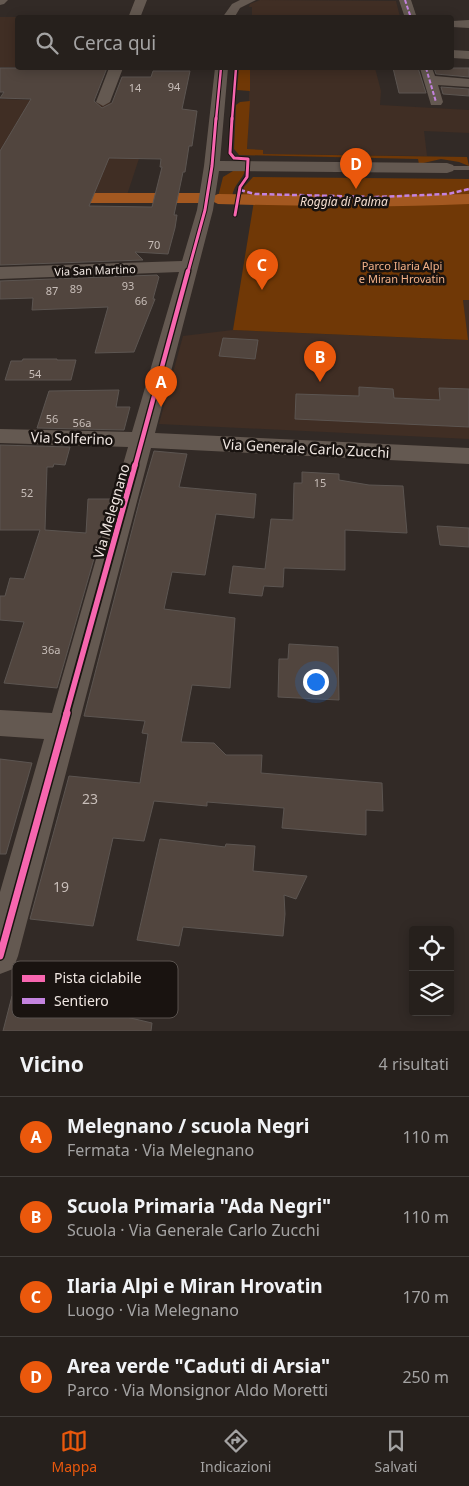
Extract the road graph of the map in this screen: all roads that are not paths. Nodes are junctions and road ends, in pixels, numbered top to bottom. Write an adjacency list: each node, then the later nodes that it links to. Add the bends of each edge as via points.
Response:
1 (141, 0): 5 (street)
2 (250, 0): 4 (street)
3 (405, 0): 7 (street)
4 (236, 3): 6 (street)
5 (135, 15)
6 (230, 15)
7 (409, 15)
8 (454, 24): 9 (street)
9 (469, 24)
10 (454, 54): 11 (street)
11 (469, 55)
12 (115, 70): 16 (street)
13 (221, 70): 18 (street, Via Melegnano)
14 (428, 74): 15 (street); 17 (street)
15 (469, 83)
16 (103, 102)
17 (436, 102)
18 (212, 166): 19 (street); 21 (street, Via Melegnano)
19 (447, 168): 20 (lane)
20 (469, 168)
21 (190, 266): 22 (street, Via San Martino); 24 (street, Via Melegnano)
22 (0, 273)
23 (0, 436): 24 (street, Via Solferino)
24 (143, 440): 25 (street, Via Generale Carlo Zucchi); 27 (street, Via Melegnano)
25 (469, 456)
26 (0, 724): 27 (street)
27 (62, 727): 28 (street, Via Melegnano)
28 (0, 956)

